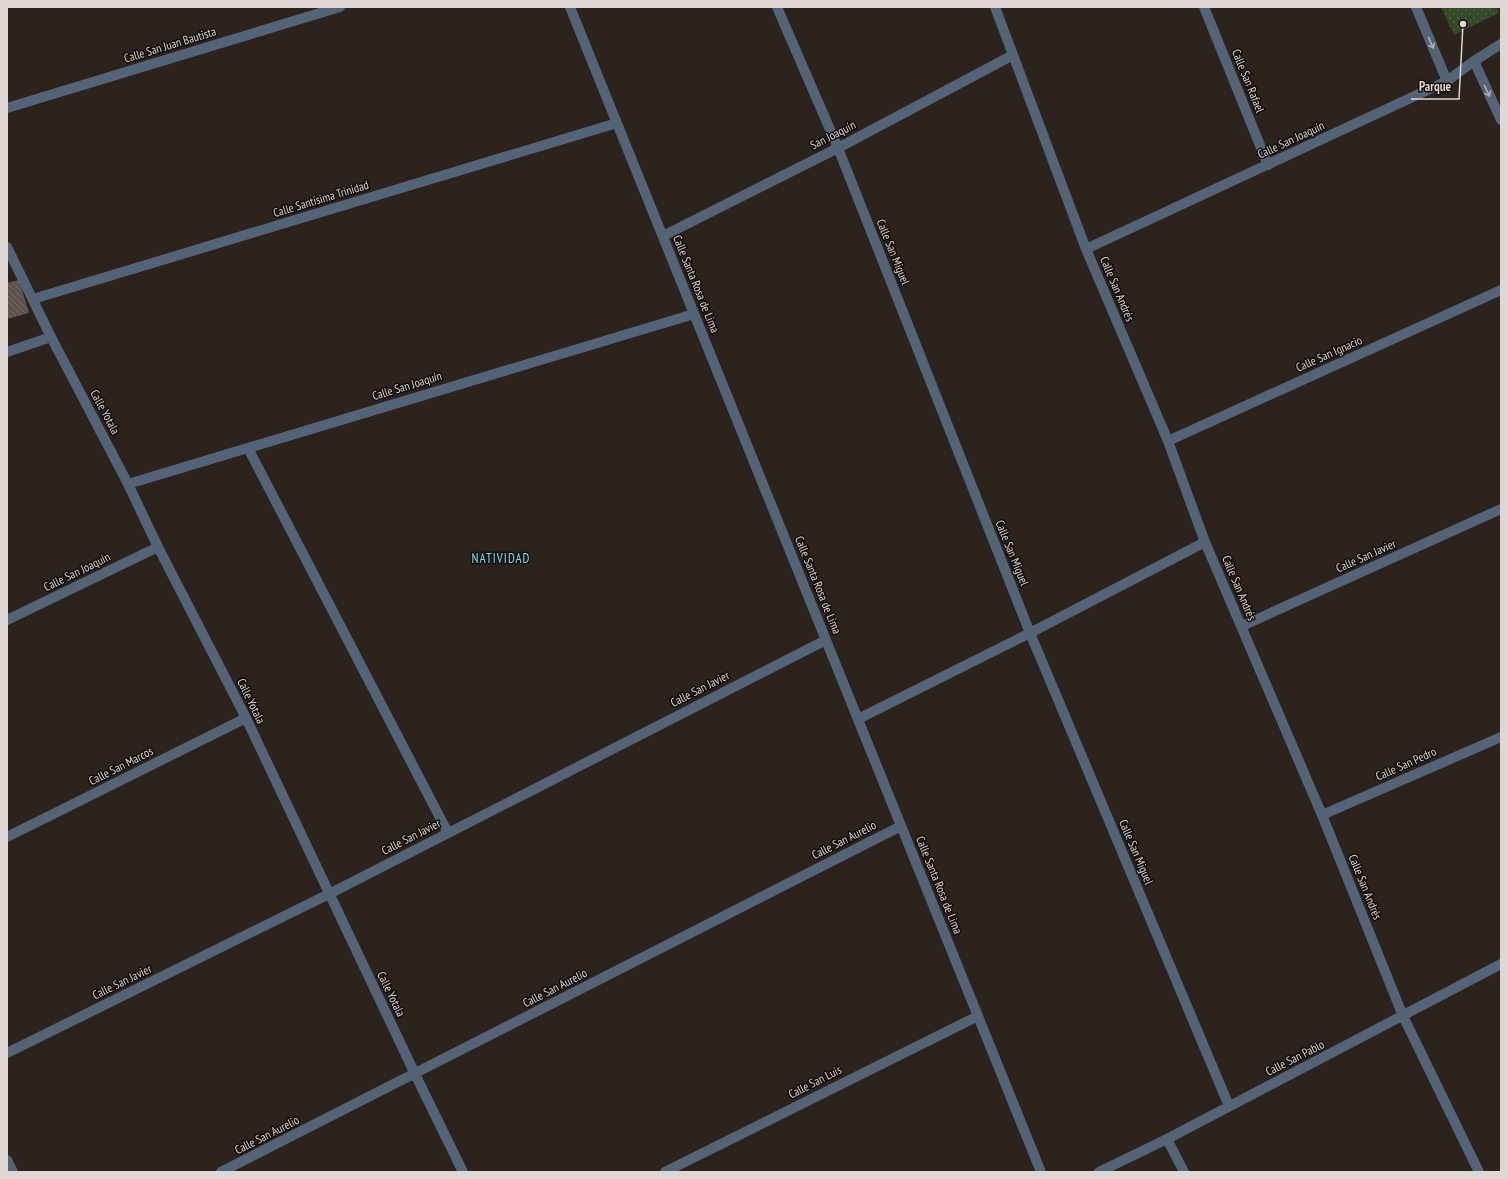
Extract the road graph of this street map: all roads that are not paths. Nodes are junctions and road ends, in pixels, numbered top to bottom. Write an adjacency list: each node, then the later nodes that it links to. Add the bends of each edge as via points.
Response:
1 (340, 7): 11 (street, Calle San Juan Bautista)
2 (570, 7): 13 (street, Calle Santa Rosa de Lima)
3 (778, 7): 14 (street, Calle San Miguel)
4 (995, 7): 8 (street, Calle San Andrés)
5 (1204, 7): 15 (street, Calle San Rafael)
6 (1416, 7): 10 (street, one-way to 10)
7 (1501, 44): 9 (street, Calle San Joaquín)
8 (1013, 55): 14 (street, San Joaquín); 18 (street, Calle San Andrés)
9 (1474, 61): 10 (street, Calle San Joaquín); 12 (street, one-way to 12)
10 (1447, 81): 15 (street, Calle San Joaquín)
11 (7, 108)
12 (1501, 120)
13 (617, 123): 16 (street, Calle Santa Rosa de Lima); 20 (street, Calle Santísima Trinidad)
14 (838, 148): 16 (street, San Joaquín); 32 (street, Calle San Miguel)
15 (1268, 165): 18 (street, Calle San Joaquín)
16 (663, 236): 21 (street, Calle Santa Rosa de Lima)
17 (7, 247): 20 (street, Calle Yotala)
18 (1086, 249): 24 (street, Calle San Andrés)
19 (1501, 290): 24 (street, Calle San Ignacio)
20 (33, 299): 22 (street, Calle Yotala)
21 (694, 314): 25 (street, Calle San Joaquín); 33 (street, Calle Santa Rosa de Lima)
22 (51, 337): 23 (street); 26 (street, Calle Yotala)
23 (7, 352)
24 (1168, 441): 28 (street, Calle San Andrés)
25 (248, 448): 26 (street, Calle San Joaquín); 39 (street)
26 (128, 484): 29 (street, Calle Yotala)
27 (1501, 509): 31 (street, Calle San Javier)
28 (1205, 542): 31 (street, Calle San Andrés); 32 (street)
29 (158, 547): 30 (street, Calle San Joaquín); 34 (street, Calle Yotala)
30 (7, 620)
31 (1242, 626): 37 (street, Calle San Andrés)
32 (1030, 633): 35 (street); 47 (street, Calle San Miguel)
33 (826, 640): 35 (street, Calle Santa Rosa de Lima); 39 (street, Calle San Javier)
34 (246, 718): 40 (street, Calle San Marcos); 41 (street, Calle Yotala)
35 (858, 719): 38 (street, Calle Santa Rosa de Lima)
36 (1501, 737): 37 (street, Calle San Pedro)
37 (1322, 815): 44 (street, Calle San Andrés)
38 (901, 826): 43 (street, Calle Santa Rosa de Lima); 46 (street, Calle San Aurelio)
39 (448, 833): 41 (street, Calle San Javier)
40 (7, 837)
41 (329, 894): 45 (street, Calle San Javier); 46 (street, Calle Yotala)
42 (1501, 964): 44 (street, Calle San Pablo)
43 (978, 1016): 53 (street, Calle San Luis); 54 (street, Calle Santa Rosa de Lima)
44 (1403, 1016): 47 (street, Calle San Pablo); 57 (street, Calle San Andrés)
45 (7, 1053)
46 (415, 1074): 51 (street, Calle San Aurelio); 52 (street, Calle Yotala)
47 (1229, 1106): 48 (street, Calle San Pablo)
48 (1167, 1139): 55 (street, Calle San Pablo); 56 (street)
49 (7, 1160): 50 (street)
50 (13, 1172)
51 (221, 1172)
52 (463, 1172)
53 (665, 1172)
54 (1041, 1172)
55 (1099, 1172)
56 (1184, 1172)
57 (1479, 1172)

